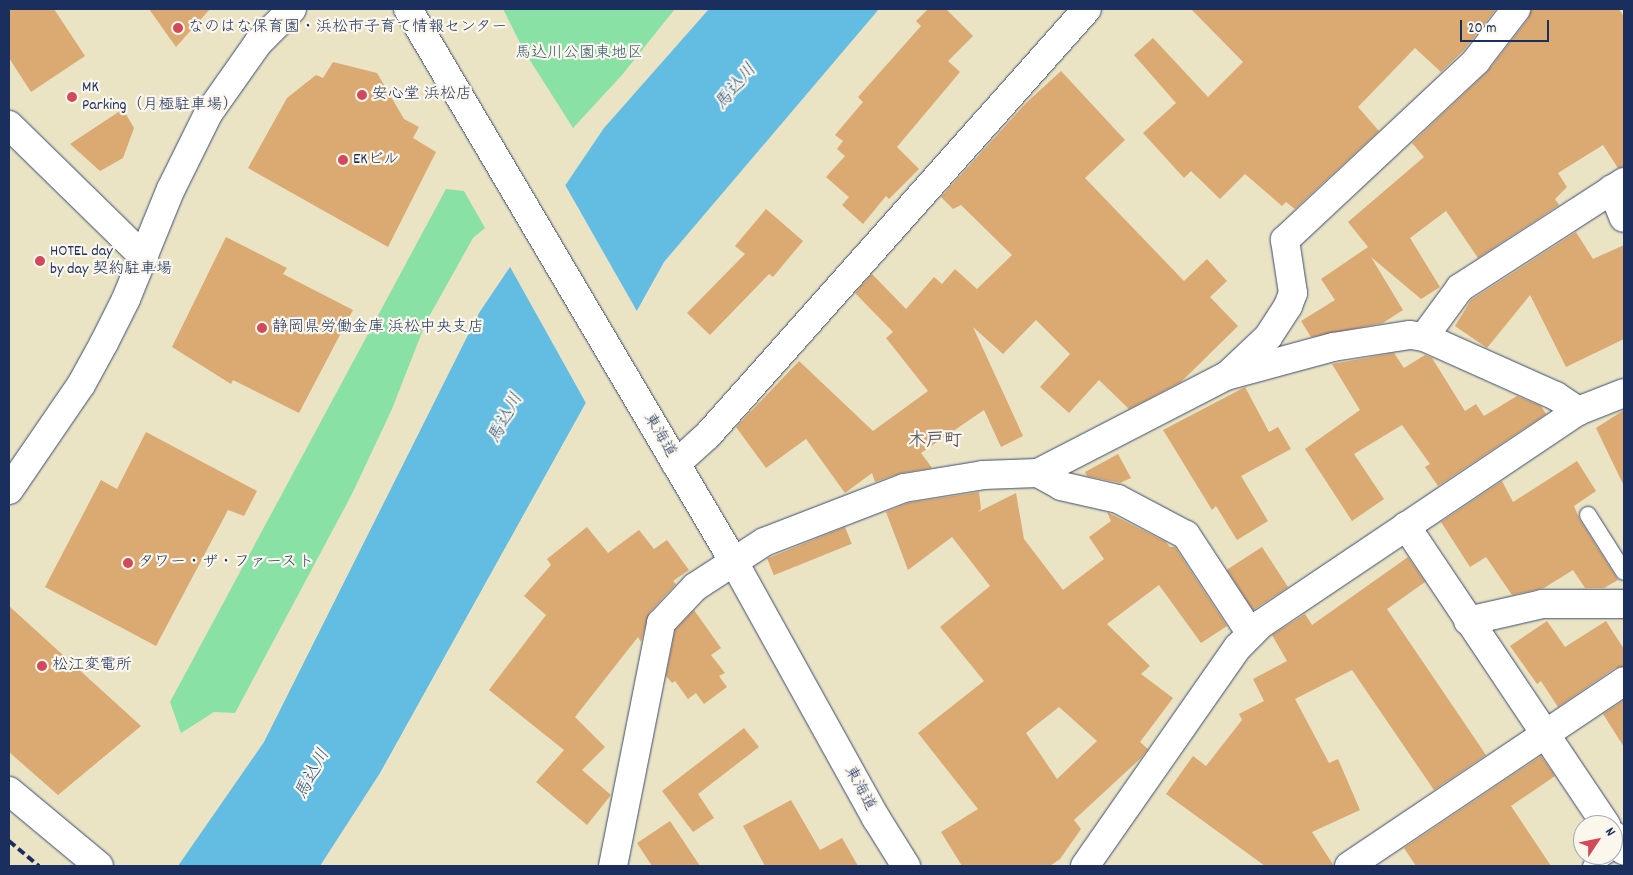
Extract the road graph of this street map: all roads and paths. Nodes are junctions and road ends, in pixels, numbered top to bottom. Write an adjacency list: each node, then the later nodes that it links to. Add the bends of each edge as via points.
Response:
1 (292, 9): 8 (main road, via 258,43 208,114 171,189)
2 (408, 9): 13 (main road, 東海道)
3 (1087, 9): 13 (main road, via 708,435)
4 (1516, 9): 10 (main road, via 1476,61 1285,240 1293,293 1288,306 1268,336)
5 (9, 125): 8 (main road)
6 (1618, 186): 7 (main road); 9 (main road, via 1460,288)
7 (1624, 218)
8 (144, 257): 14 (main road, via 81,385)
9 (1424, 337): 10 (main road, via 1410,335 1333,347); 12 (main road, via 1556,396)
10 (1226, 376): 15 (main road)
11 (1624, 393): 12 (main road)
12 (1578, 411): 17 (main road)
13 (676, 464): 18 (main road, 東海道)
14 (13, 474)
15 (1038, 474): 18 (main road, via 983,475 918,483 764,542); 22 (main road, via 1061,486 1118,500 1186,535)
16 (1588, 515): 19 (lane)
17 (1406, 526): 21 (main road); 22 (main road)
18 (734, 562): 28 (main road, via 695,588 661,623); 29 (main road, 東海道)
19 (1624, 572)
20 (1624, 604): 21 (main road, via 1542,604)
21 (1468, 621): 24 (main road)
22 (1251, 634): 30 (main road, via 1238,647)
23 (1624, 681): 24 (main road)
24 (1544, 736): 26 (main road); 31 (main road)
25 (9, 791): 27 (main road)
26 (1595, 815)
27 (94, 862)
28 (613, 866)
29 (906, 866)
30 (1085, 866)
31 (1349, 866)

